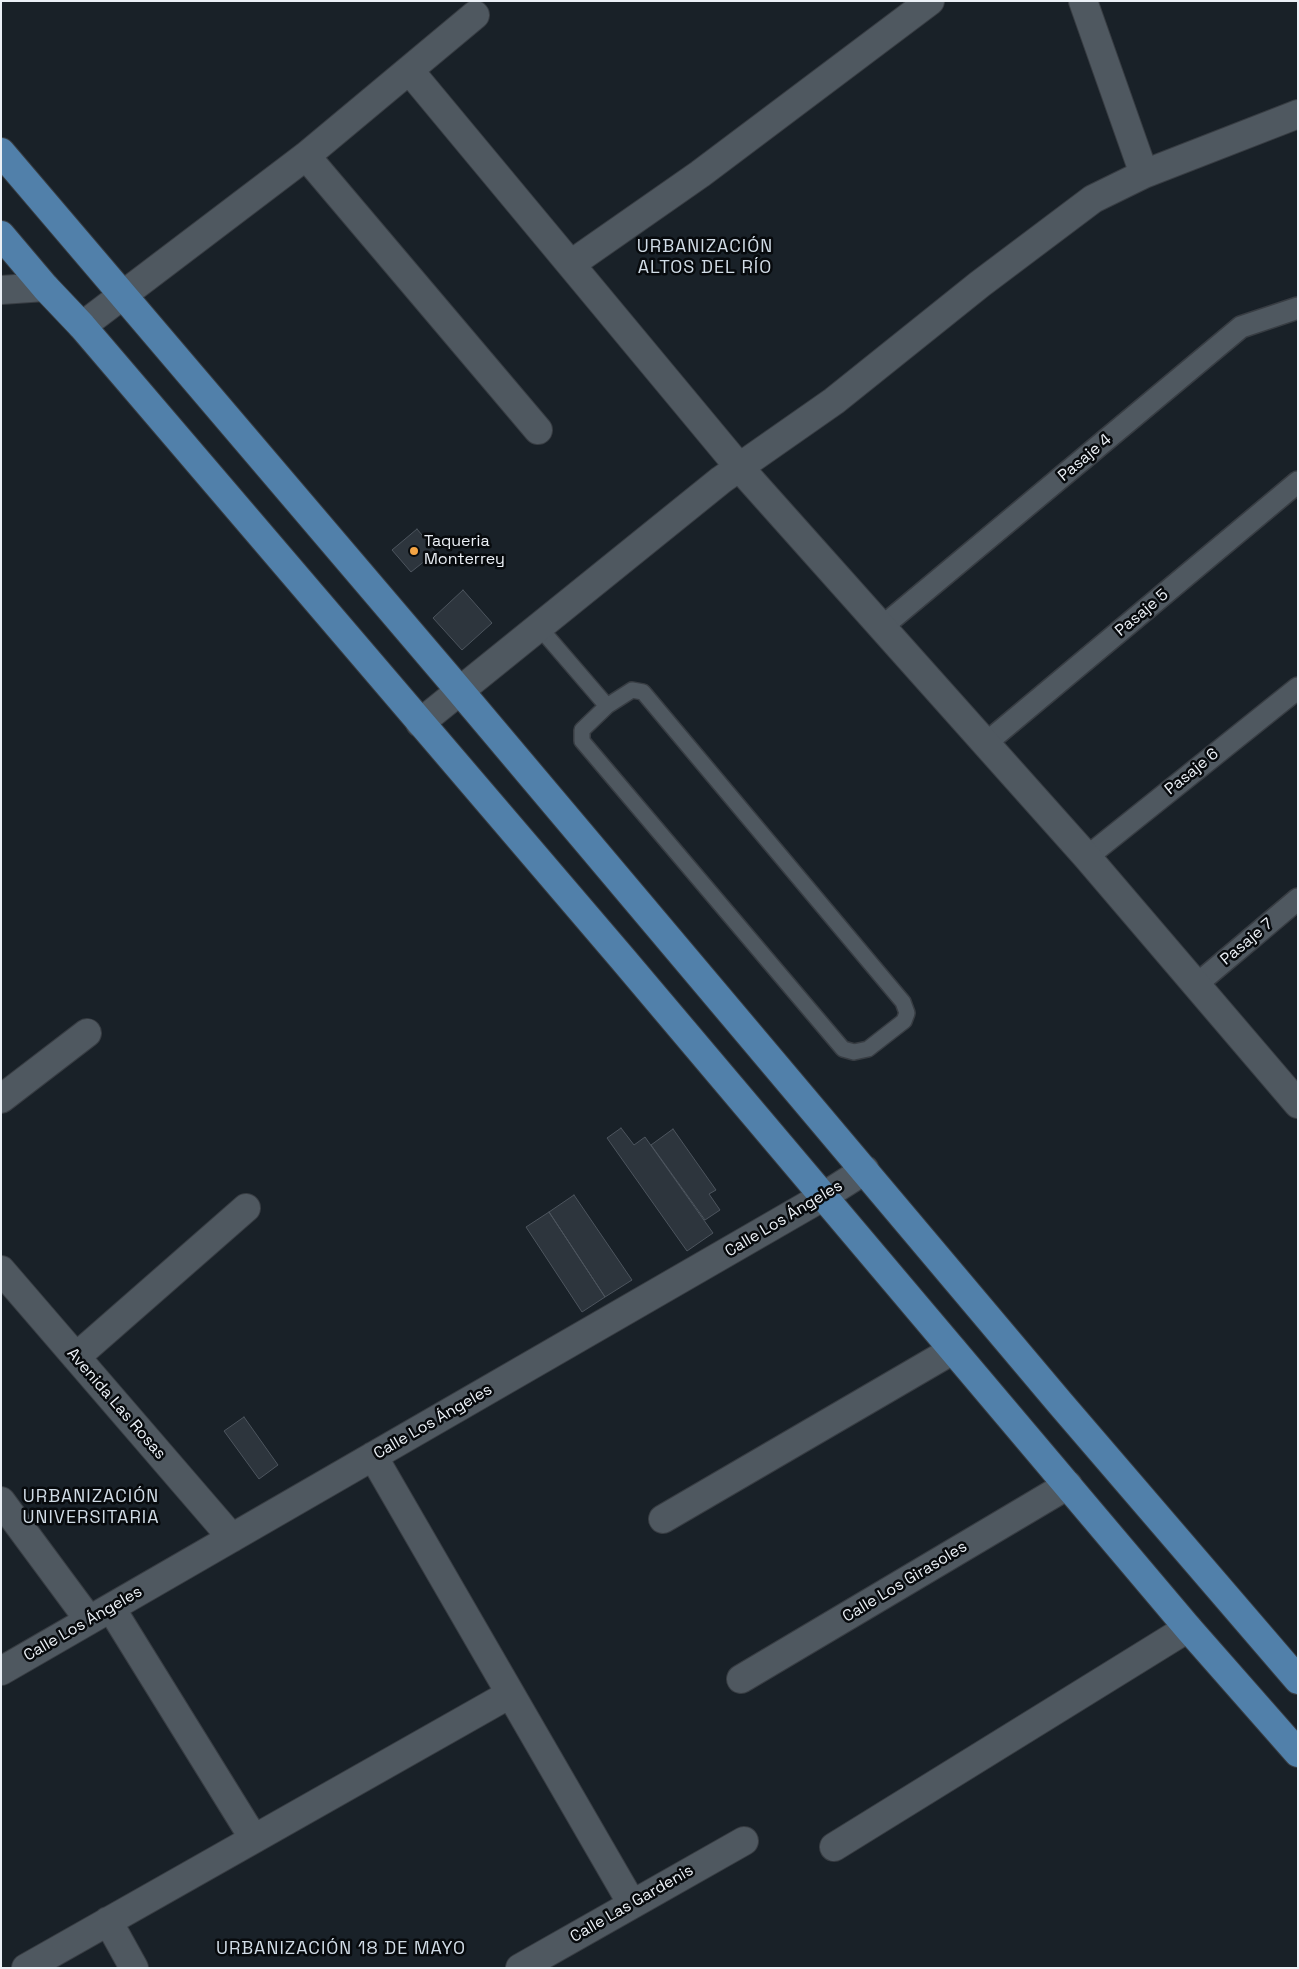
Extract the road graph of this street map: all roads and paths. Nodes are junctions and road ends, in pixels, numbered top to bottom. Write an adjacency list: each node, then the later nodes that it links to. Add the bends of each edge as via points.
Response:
1 (1083, 1): 8 (street)
2 (912, 7): 10 (street, via 700,174)
3 (475, 15): 4 (street)
4 (409, 70): 7 (street); 10 (street)
5 (1298, 114): 8 (street)
6 (1, 152): 13 (main road)
7 (306, 156): 13 (street); 16 (street)
8 (1144, 174): 17 (street, via 1093,199 834,401)
9 (1, 235): 11 (main road)
10 (571, 264): 17 (street)
11 (44, 287): 12 (street); 15 (main road)
12 (1, 290)
13 (123, 294): 15 (street); 22 (main road)
14 (1298, 308): 20 (street, Pasaje 4, via 1241,328)
15 (82, 326): 24 (main road)
16 (538, 430)
17 (739, 467): 19 (street); 20 (street)
18 (1298, 482): 25 (street, Pasaje 5)
19 (539, 627): 22 (street); 23 (lane)
20 (882, 627): 25 (street)
21 (1298, 688): 26 (street, Pasaje 6)
22 (460, 692): 24 (street); 32 (main road)
23 (607, 706): 23 (lane, via 582,730 582,741 843,1049 854,1052 868,1049 904,1021 907,1013 903,1002 643,692 632,690)
24 (420, 723): 33 (main road)
25 (986, 744): 26 (street)
26 (1087, 857): 28 (street)
27 (1298, 899): 28 (street, Pasaje 7)
28 (1196, 985): 31 (street)
29 (88, 1033): 30 (street)
30 (1, 1099)
31 (1298, 1104)
32 (864, 1170): 33 (street, Calle Los Ángeles); 47 (main road)
33 (824, 1196): 36 (main road); 38 (street, Calle Los Ángeles)
34 (246, 1208): 37 (street)
35 (1, 1270): 37 (street, Avenida Las Rosas)
36 (954, 1350): 39 (main road); 41 (street)
37 (76, 1357): 42 (street, Avenida Las Rosas)
38 (373, 1456): 42 (street, Calle Los Ángeles); 48 (street)
39 (1068, 1485): 44 (main road); 46 (street, Calle Los Girasoles)
40 (1, 1501): 43 (street)
41 (663, 1519)
42 (232, 1538): 43 (street, Calle Los Ángeles)
43 (100, 1614): 45 (street, Calle Los Ángeles); 50 (street)
44 (1188, 1628): 49 (main road); 52 (street)
45 (1, 1671)
46 (741, 1679)
47 (1298, 1680)
48 (510, 1694): 50 (street); 53 (street)
49 (1298, 1753)
50 (254, 1839): 54 (street)
51 (744, 1841): 53 (street, Calle Las Gardenis)
52 (834, 1847)
53 (632, 1904): 57 (street, Calle Las Gardenis)
54 (108, 1921): 55 (street); 56 (street)
55 (26, 1968)
56 (134, 1968)
57 (520, 1968)

